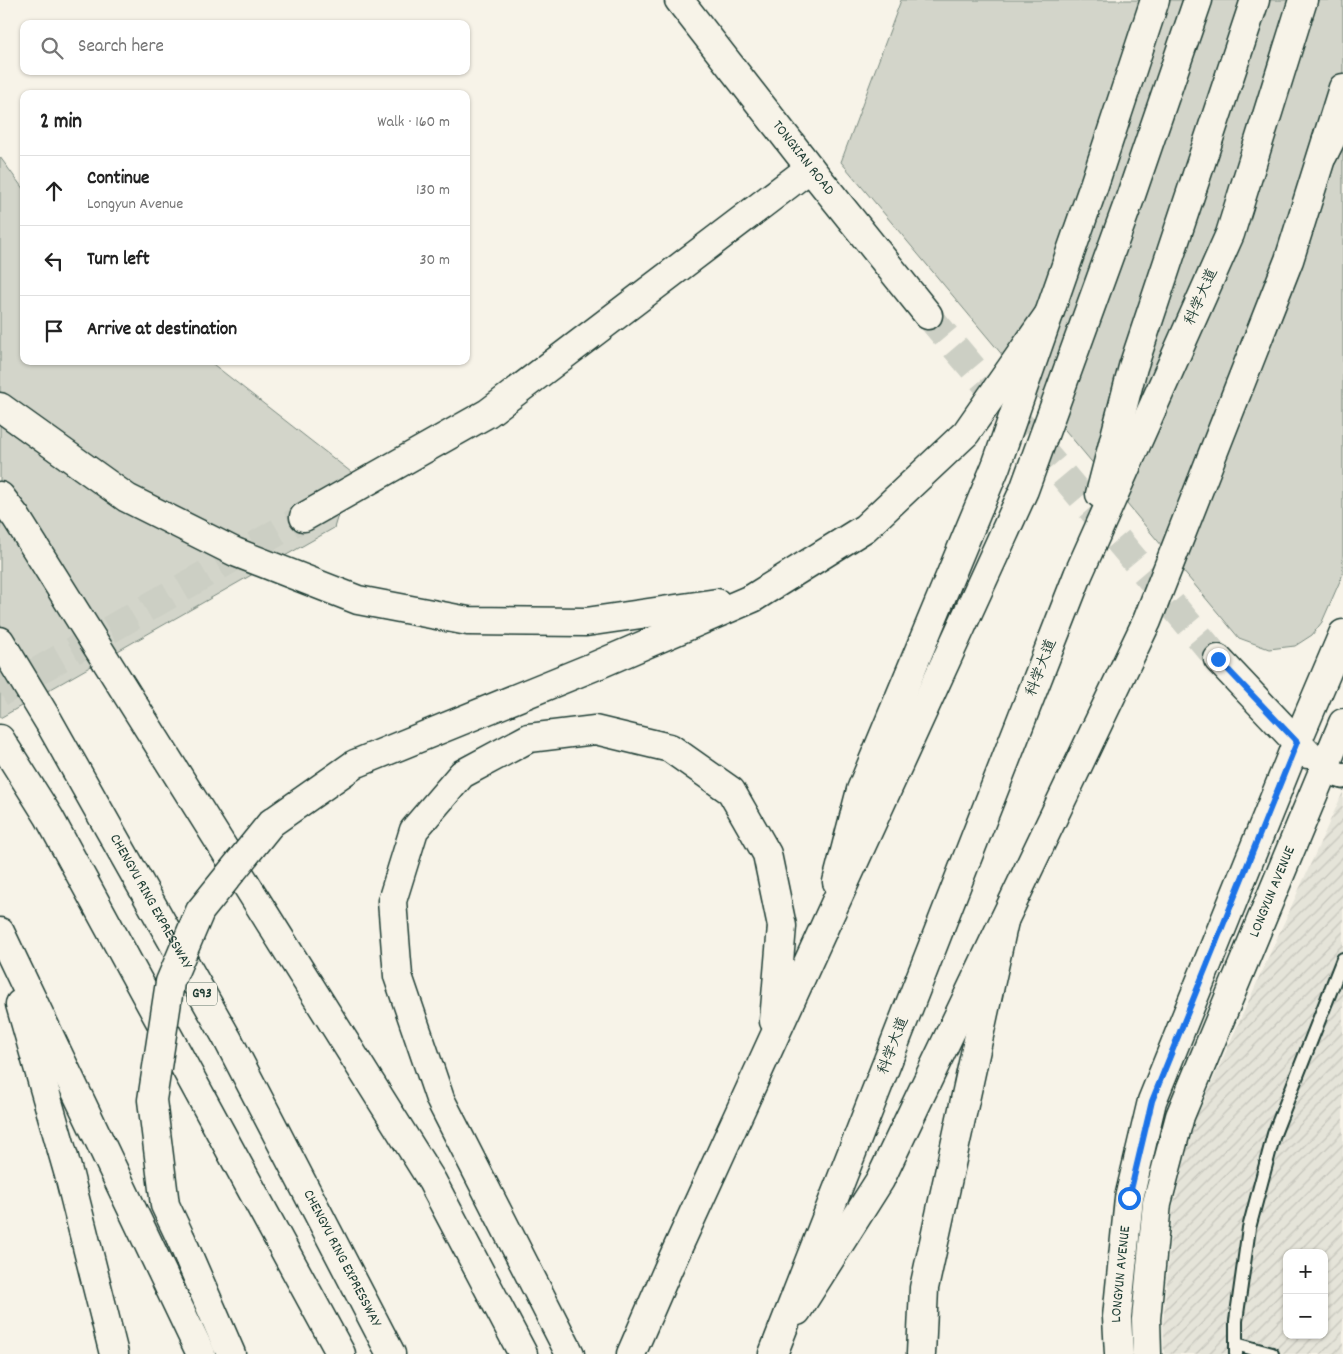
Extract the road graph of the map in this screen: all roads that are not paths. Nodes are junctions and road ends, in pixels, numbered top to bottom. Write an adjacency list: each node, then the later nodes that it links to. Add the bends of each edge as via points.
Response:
1 (679, 0): 9 (main road, TONGXIAN ROAD)
2 (1155, 0): 10 (main road)
3 (1198, 0): 25 (main road, via 1130,201 1024,490)
4 (1255, 0): 15 (main road, via 1133,368)
5 (1303, 0): 15 (main road, 科学大道, via 1230,234)
6 (1343, 88): 8 (main road, 科学大道)
7 (1343, 115): 8 (main road)
8 (1323, 155): 24 (main road, 科学大道, via 1289,260 1147,621)
9 (810, 168): 11 (main road, TONGXIAN ROAD); 14 (main road, via 488,413)
10 (1049, 314): 16 (main road, via 966,434 864,528); 25 (main road, via 996,466 861,790)
11 (928, 315)
12 (0, 407): 16 (main road, via 127,498 235,552 358,600 468,621 586,622)
13 (0, 496): 36 (main road, via 432,1181)
14 (304, 517)
15 (1078, 575): 29 (main road, 科学大道)
16 (753, 598): 33 (main road, bridge, via 355,764 271,823 200,912 170,982 152,1100 166,1205)
17 (1343, 634): 22 (main road, LONGYUN AVENUE)
18 (0, 641): 35 (main road, CHENGYU RING EXPRESSWAY / G93, via 227,1038)
19 (1218, 659): 22 (main road)
20 (1343, 723): 23 (main road, LONGYUN AVENUE)
21 (0, 739): 34 (main road, via 49,817)
22 (1297, 742): 23 (main road); 40 (main road, LONGYUN AVENUE, via 1152,1101 1129,1198 1117,1317)
23 (1333, 773): 41 (main road, LONGYUN AVENUE, via 1180,1116 1157,1203 1146,1319)
24 (1004, 920): 29 (main road, 科学大道, via 880,1180); 39 (main road, via 924,1288)
25 (826, 923): 28 (main road)
26 (0, 934): 31 (main road, via 69,1175); 32 (main road)
27 (1343, 959): 30 (lane, via 1274,1134 1248,1228 1236,1321)
28 (773, 1040): 37 (main road, via 782,926 767,854 731,791 670,748 596,730 529,738 462,774 414,830 392,901 398,976 440,1099); 38 (main road)
29 (776, 1346)
30 (1236, 1349): 42 (lane)
31 (114, 1354)
32 (201, 1354)
33 (231, 1354)
34 (340, 1354)
35 (392, 1354)
36 (523, 1354)
37 (570, 1354)
38 (631, 1354)
39 (920, 1354)
40 (1119, 1354)
41 (1147, 1354)
42 (1272, 1354)

